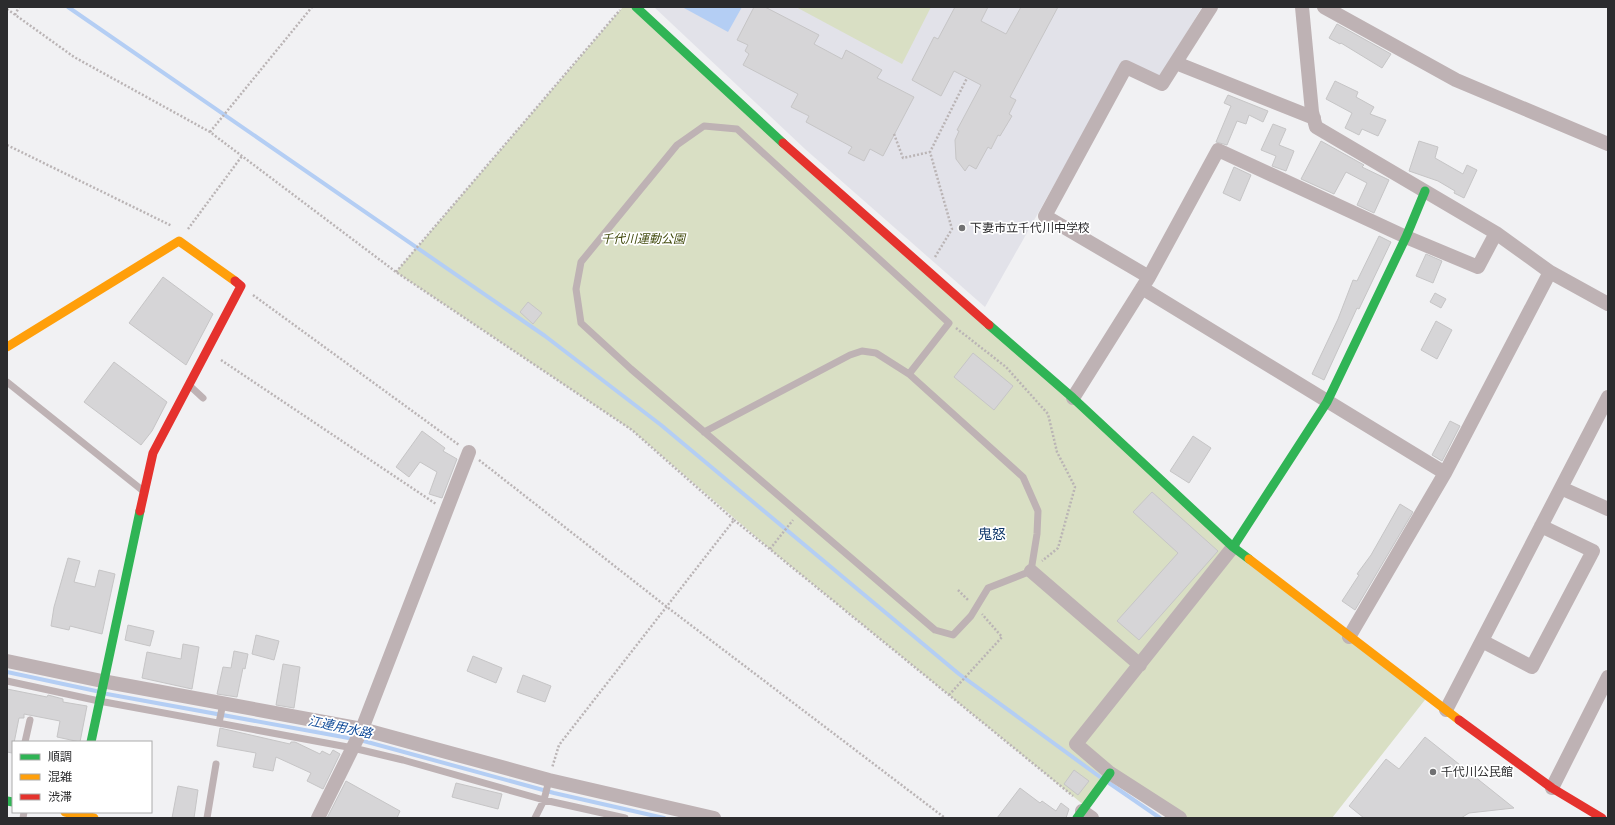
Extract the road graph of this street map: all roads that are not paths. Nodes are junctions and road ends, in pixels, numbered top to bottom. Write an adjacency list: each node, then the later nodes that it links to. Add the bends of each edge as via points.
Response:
1 (636, 7): 20 (street, via 796,155)
2 (1211, 7): 5 (street)
3 (1302, 7): 6 (street)
4 (1324, 7): 7 (street, via 1456,80)
5 (1176, 63): 6 (street); 12 (street, via 1162,84 1126,67 1045,216)
6 (1314, 118): 8 (street, via 1316,127)
7 (1608, 144)
8 (1425, 191): 9 (street); 10 (street)
9 (1496, 233): 10 (street, via 1478,267); 11 (street)
10 (1406, 237): 12 (street, via 1218,150); 21 (street)
11 (1550, 272): 13 (street); 24 (street)
12 (1145, 282): 20 (street); 21 (street)
13 (1608, 304)
14 (7, 347): 17 (street, via 179,242 241,286)
15 (908, 374): 22 (lane, via 876,353 862,351); 22 (lane, via 949,323 737,129 704,126 677,145 581,262 576,289 581,323); 30 (lane, via 1024,477 1038,511)
16 (7, 382): 26 (lane)
17 (189, 385): 19 (lane); 26 (street, via 153,453)
18 (1608, 397): 25 (street)
19 (203, 398)
20 (1073, 398): 29 (street)
21 (1327, 402): 24 (street); 29 (street)
22 (704, 432): 30 (lane, via 935,630 953,635 971,616 988,588)
23 (469, 452): 43 (street)
24 (1445, 473): 31 (street)
25 (1561, 488): 27 (street); 28 (street)
26 (144, 492): 37 (street)
27 (1608, 509)
28 (1541, 526): 32 (street); 32 (street, via 1593,551 1532,667)
29 (1233, 547): 31 (street); 34 (street)
30 (1031, 571): 34 (street)
31 (1349, 637): 40 (street)
32 (1482, 642): 40 (street)
33 (7, 661): 37 (street)
34 (1140, 665): 48 (street, via 1076,744)
35 (1608, 677): 50 (street)
36 (7, 680): 38 (lane)
37 (102, 681): 38 (street); 39 (street)
38 (99, 701): 42 (lane); 45 (street)
39 (223, 703): 42 (lane); 43 (street)
40 (1446, 710): 50 (street)
41 (30, 720): 44 (lane)
42 (219, 723): 46 (lane)
43 (362, 729): 46 (street); 49 (street)
44 (25, 741)
45 (91, 741)
46 (353, 748): 51 (lane); 56 (street)
47 (216, 764): 55 (lane)
48 (1110, 773): 52 (street); 60 (street)
49 (549, 780): 51 (lane); 59 (street)
50 (1552, 788): 61 (street)
51 (544, 800): 57 (lane); 58 (lane)
52 (1084, 813)
53 (73, 814): 54 (street)
54 (94, 818)
55 (207, 818)
56 (318, 818)
57 (535, 818)
58 (625, 818)
59 (714, 818)
60 (1180, 818)
61 (1602, 818)

